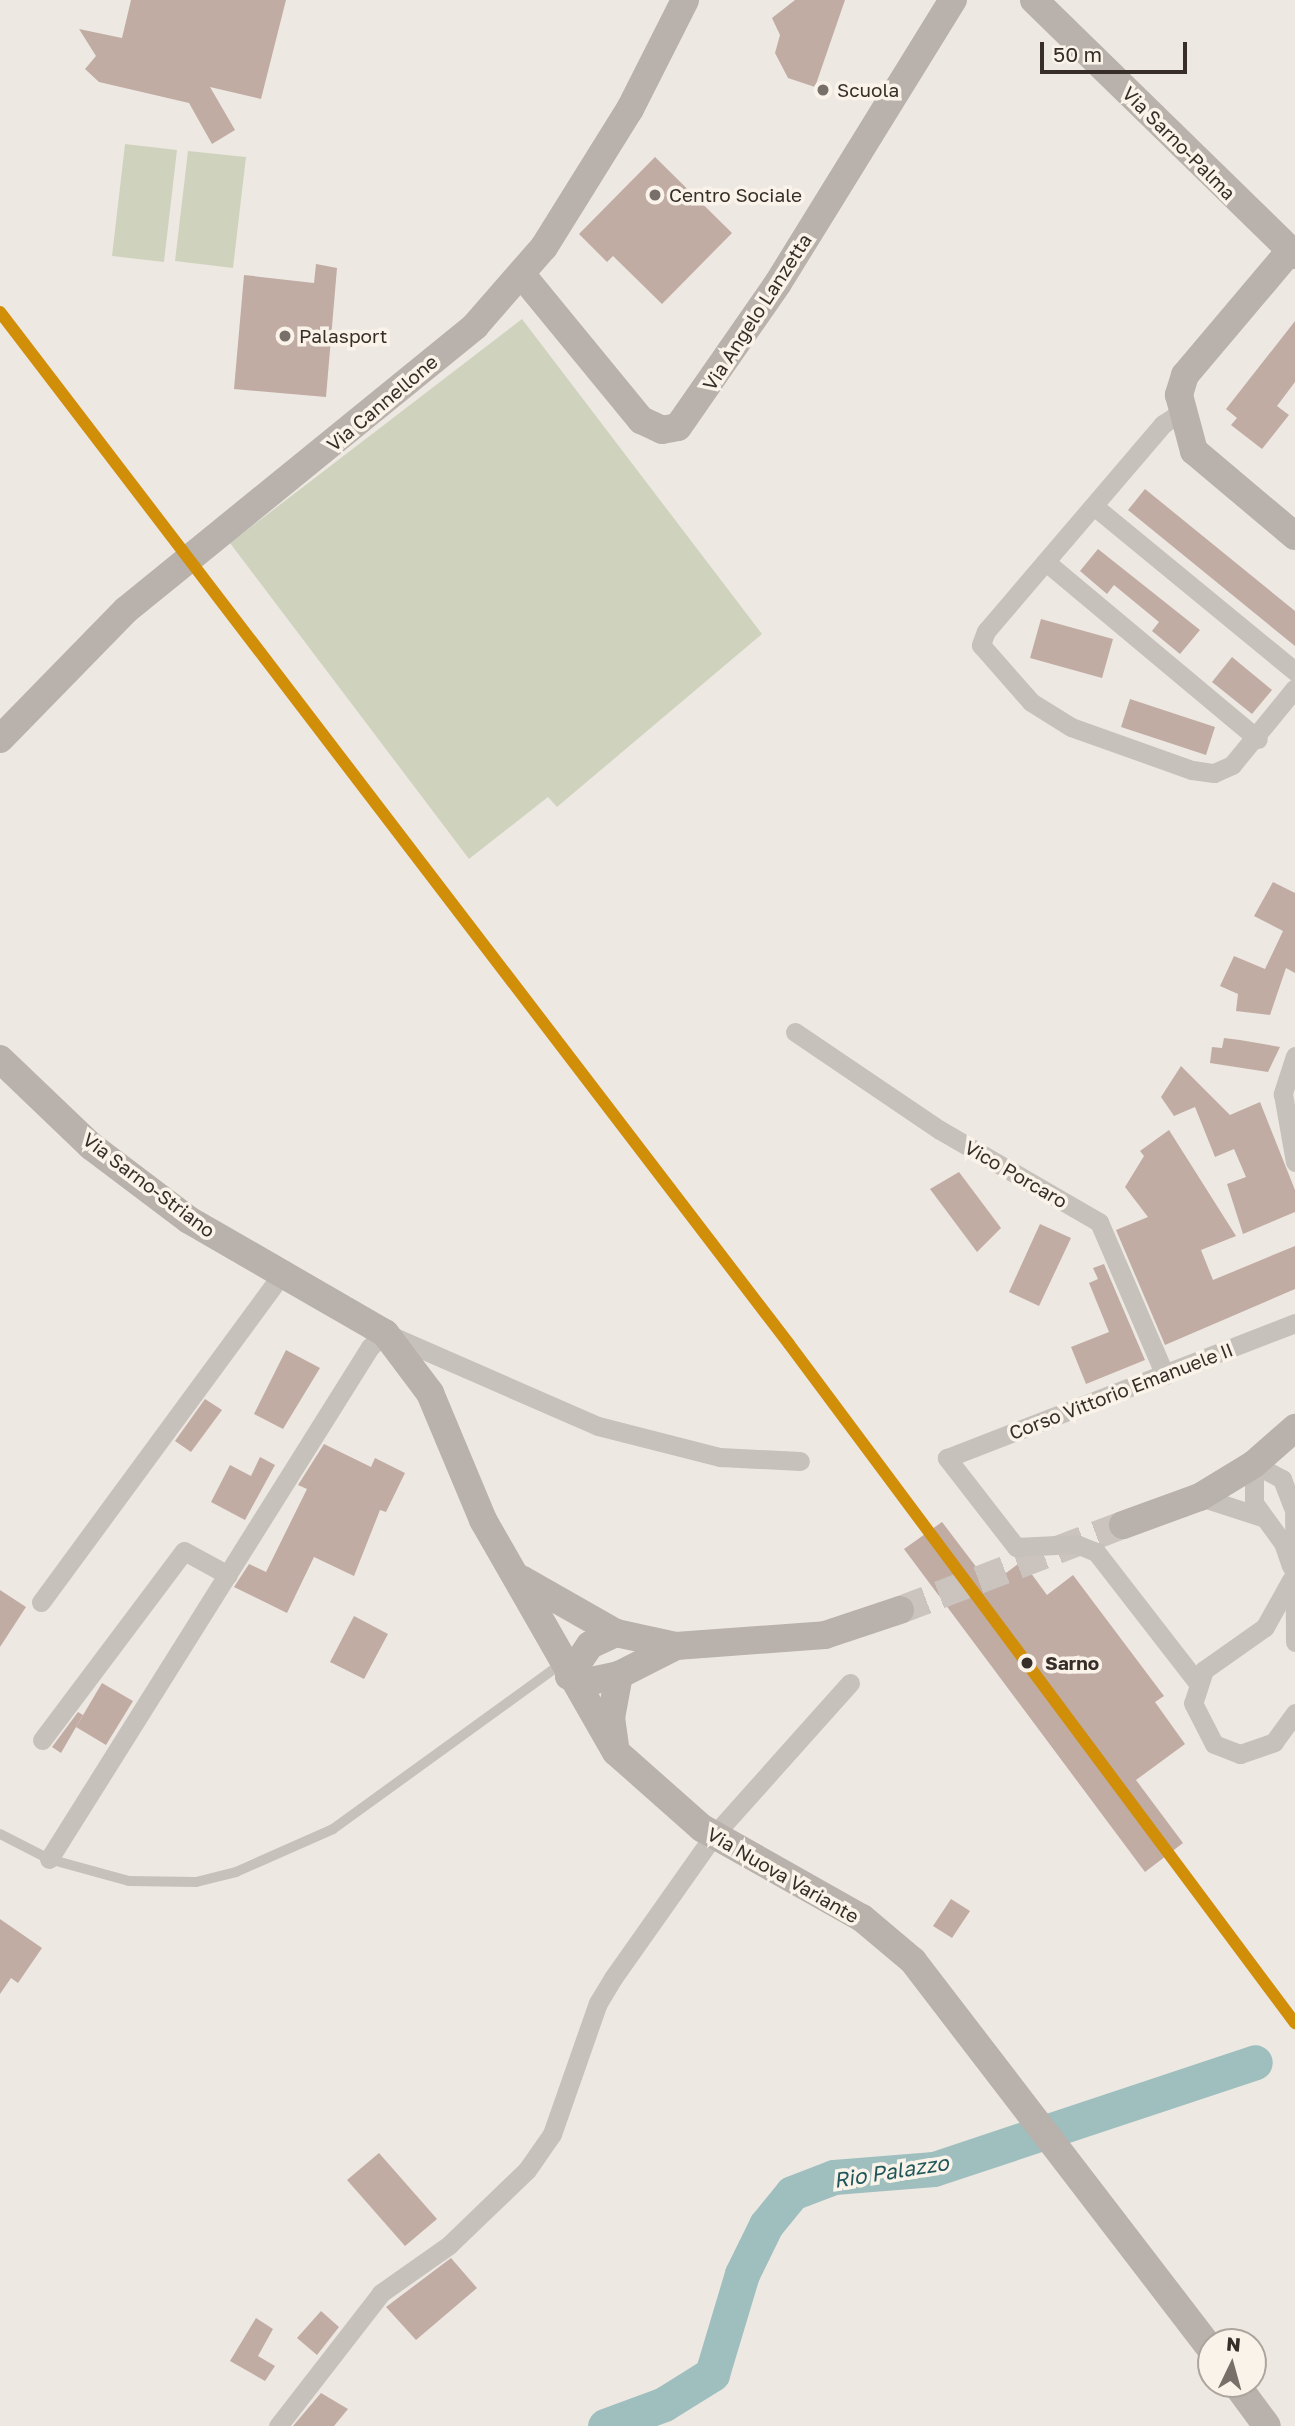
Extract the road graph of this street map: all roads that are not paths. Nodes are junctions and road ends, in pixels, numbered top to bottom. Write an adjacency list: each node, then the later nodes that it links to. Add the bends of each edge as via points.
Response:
1 (685, 0): 5 (main road, Via Cannellone, via 630,109)
2 (953, 0): 5 (main road, Via Angelo Lanzetta, via 778,283 678,428 662,430 641,420)
3 (1034, 0): 4 (main road, Via Sarno-Palma)
4 (1292, 254): 6 (main road, via 1185,374)
5 (522, 275): 12 (main road, Via Cannellone, via 475,326 126,610)
6 (1180, 413): 7 (street, via 1163,424); 8 (main road, via 1194,451)
7 (1095, 507): 9 (street); 10 (street)
8 (1295, 536)
9 (1046, 562): 13 (street); 13 (street, via 986,631 981,645 1031,702 1071,727 1192,770 1214,773)
10 (1295, 671)
11 (1295, 688): 13 (street)
12 (0, 739)
13 (1258, 739)
14 (795, 1032): 21 (street, Vico Porcaro, via 940,1130 1099,1222)
15 (1295, 1056): 17 (street, via 1283,1094)
16 (0, 1059): 18 (main road, Via Sarno-Striano, via 91,1146 189,1220)
17 (1295, 1162)
18 (282, 1274): 20 (main road, Via Sarno-Striano); 32 (street)
19 (1295, 1323): 21 (street, Corso Vittorio Emanuele II)
20 (385, 1333): 23 (street, via 598,1426 720,1457); 30 (street, via 369,1347); 31 (main road, Via Nuova Variante, via 430,1392 483,1520)
21 (1165, 1375): 39 (street, Corso Vittorio Emanuele II, via 947,1458 1016,1547 1076,1544 1096,1552)
22 (1295, 1429): 24 (main road)
23 (800, 1461)
24 (1254, 1464): 25 (main road); 26 (street, via 1282,1479); 27 (street, via 1251,1489)
25 (1200, 1497): 27 (street); 28 (main road)
26 (1294, 1500): 29 (street)
27 (1262, 1517): 29 (street, via 1283,1544)
28 (1123, 1525)
29 (1291, 1573): 35 (street); 39 (street, via 1265,1627 1210,1664)
30 (228, 1575): 42 (street, via 184,1551); 46 (street)
31 (521, 1579): 34 (main road); 37 (main road, Via Nuova Variante)
32 (41, 1602)
33 (900, 1610): 36 (main road, via 825,1635)
34 (616, 1633): 36 (main road); 37 (main road, via 590,1645)
35 (1295, 1642)
36 (676, 1646): 38 (main road)
37 (566, 1670): 38 (main road, via 590,1681); 43 (main road, Via Nuova Variante); 46 (lane, via 333,1829 236,1872 196,1882 129,1881)
38 (619, 1675): 43 (main road, via 611,1718)
39 (1197, 1682): 41 (street, via 1195,1714 1226,1751 1263,1750)
40 (850, 1683): 45 (street)
41 (1295, 1713)
42 (42, 1740)
43 (616, 1752): 45 (main road, Via Nuova Variante)
44 (0, 1834): 46 (lane)
45 (714, 1835): 47 (main road, Via Nuova Variante, via 862,1919 913,1961); 49 (street, via 598,2003 552,2134 527,2170 449,2245 381,2294)
46 (48, 1859)
47 (1197, 2331)
48 (1246, 2398): 50 (main road)
49 (278, 2426)
50 (1267, 2426)

